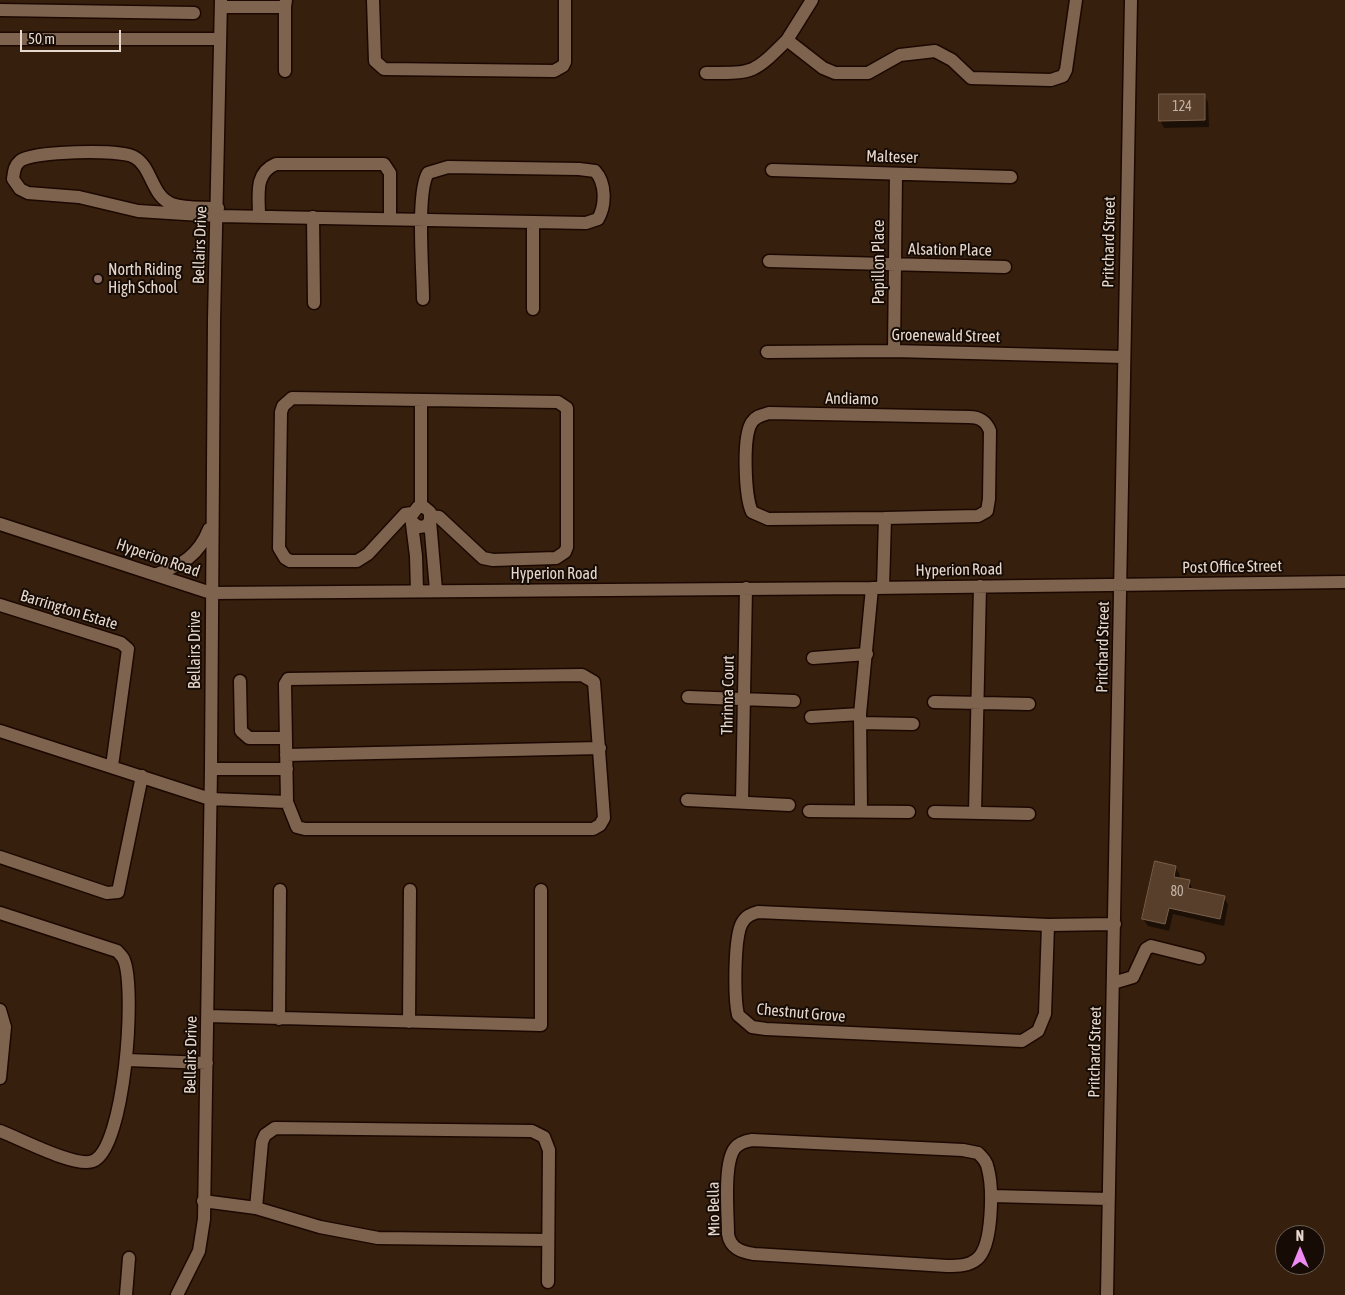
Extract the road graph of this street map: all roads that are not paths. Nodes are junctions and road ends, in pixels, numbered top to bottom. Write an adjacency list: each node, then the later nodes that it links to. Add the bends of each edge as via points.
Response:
1 (373, 0): 2 (street, via 375,61 384,69 525,71 554,71 566,62)
2 (565, 0)
3 (812, 0): 13 (street)
4 (1076, 0): 13 (street, via 1066,70 1056,79 971,78 952,60 935,52 900,55 868,73 835,73 823,68)
5 (1131, 0): 33 (street, Pritchard Street)
6 (221, 4): 7 (street); 12 (street, Bellairs Drive)
7 (286, 4): 14 (street)
8 (143, 6): 9 (street); 10 (street)
9 (0, 10)
10 (194, 12)
11 (0, 39): 12 (street)
12 (220, 39): 19 (street, Bellairs Drive)
13 (787, 40): 15 (street, via 756,69 742,73)
14 (285, 71)
15 (706, 73)
16 (772, 170): 17 (street, Malteser)
17 (896, 174): 18 (street, Malteser); 26 (street, Papillon Place)
18 (1010, 177)
19 (218, 212): 19 (street, via 138,210 80,197 28,192 20,189 13,179 15,167 21,160 36,154 121,153 136,158 170,204); 20 (street); 38 (street, Bellairs Drive)
20 (259, 216): 21 (street); 22 (street, via 259,180 270,166 286,163 384,164 390,173)
21 (313, 217): 22 (street); 29 (street)
22 (390, 218): 23 (street)
23 (422, 219): 24 (street); 24 (street, via 425,179 436,169 579,169 594,171 600,176 604,189 598,219 586,223); 28 (street)
24 (533, 222): 30 (street)
25 (769, 261): 26 (street, Alsation Place)
26 (895, 265): 27 (street, Alsation Place); 31 (street, Papillon Place)
27 (1005, 267)
28 (423, 299)
29 (314, 304)
30 (533, 309)
31 (894, 351): 32 (street, Groenewald Street); 33 (street, Groenewald Street)
32 (768, 352)
33 (1123, 357): 42 (street, Pritchard Street, via 1124,476)
34 (421, 400): 35 (street); 35 (street, via 292,398 286,402 281,412 280,548 284,558 290,561 356,561 368,554 405,514); 36 (street, via 558,402 568,408 569,413 567,547 562,556 483,558 439,517)
35 (415, 514): 36 (street, via 428,509); 36 (street, via 422,527); 47 (street)
36 (431, 518): 46 (street)
37 (885, 518): 37 (street, Andiamo, via 983,515 989,498 990,432 987,425 977,417 769,414 753,421 746,437 747,494 752,512 768,519); 45 (street)
38 (211, 521): 40 (street, via 206,537 194,555); 48 (street, Bellairs Drive)
39 (0, 524): 40 (street, Hyperion Road)
40 (157, 574): 48 (street, Hyperion Road)
41 (1345, 582): 42 (street, Post Office Street)
42 (1120, 584): 43 (street, Hyperion Road); 86 (street, Pritchard Street)
43 (980, 586): 45 (street, Hyperion Road); 57 (street)
44 (746, 588): 45 (street, Hyperion Road); 46 (street, Hyperion Road); 54 (street, Thrinna Court)
45 (878, 588): 50 (street)
46 (436, 590): 47 (street, Hyperion Road)
47 (417, 591): 48 (street, Hyperion Road)
48 (211, 593): 67 (street, Bellairs Drive)
49 (0, 605): 66 (street, Barrington Estate, via 121,643 128,650)
50 (867, 654): 51 (street); 60 (street)
51 (813, 658)
52 (240, 682): 63 (street, via 244,736)
53 (688, 697): 54 (street)
54 (745, 699): 55 (street); 73 (street, Thrinna Court)
55 (794, 702)
56 (934, 702): 57 (street)
57 (978, 704): 58 (street); 79 (street)
58 (1029, 704)
59 (811, 718): 60 (street)
60 (860, 718): 61 (street); 76 (street)
61 (913, 724)
62 (0, 731): 66 (street)
63 (286, 738): 64 (street, via 284,684 294,677 582,675 594,682); 65 (street)
64 (600, 748): 65 (street); 72 (street, via 604,818 593,829 306,829 297,827)
65 (286, 756): 68 (street)
66 (112, 766): 69 (street)
67 (211, 769): 68 (street); 70 (street, Bellairs Drive)
68 (287, 769): 72 (street)
69 (142, 776): 70 (street); 81 (street, via 118,892 107,893)
70 (210, 799): 72 (street); 91 (street, Bellairs Drive)
71 (687, 800): 73 (street)
72 (287, 802)
73 (742, 802): 74 (street)
74 (789, 805)
75 (808, 811): 76 (street)
76 (860, 811): 77 (street)
77 (909, 812)
78 (934, 812): 79 (street)
79 (975, 813): 80 (street)
80 (1029, 814)
81 (0, 857)
82 (280, 890): 92 (street)
83 (410, 890): 93 (street)
84 (541, 890): 93 (street, via 542,1026)
85 (0, 913): 94 (street, via 118,951 124,959 127,978)
86 (1115, 924): 87 (street, Chestnut Grove); 89 (street, Pritchard Street)
87 (1048, 925): 87 (street, Chestnut Grove, via 758,912 750,915 740,928 738,1015 752,1027 766,1029 1022,1041 1038,1031 1045,1014)
88 (1199, 958): 89 (street, via 1151,946 1146,949 1133,977)
89 (1113, 983): 99 (street, Pritchard Street)
90 (0, 1010): 96 (street, via 5,1027)
91 (208, 1016): 92 (street); 95 (street, Bellairs Drive)
92 (279, 1019): 93 (street)
93 (409, 1022)
94 (127, 1060): 95 (street); 97 (street, via 114,1123 105,1147 93,1161 76,1161)
95 (207, 1063): 100 (street, Bellairs Drive)
96 (0, 1078)
97 (0, 1130)
98 (992, 1196): 98 (street, Mio Bella, via 988,1168 978,1153 971,1151 743,1142 736,1147 729,1166 728,1234 737,1250 754,1254 960,1266 977,1260 984,1250); 99 (street)
99 (1108, 1199): 107 (street, Pritchard Street)
100 (203, 1201): 101 (street); 106 (street, Bellairs Drive, via 199,1251)
101 (256, 1208): 102 (street, via 320,1227 378,1238); 102 (street, via 262,1142 265,1135 275,1128 532,1131 544,1137 549,1150)
102 (547, 1240): 104 (street)
103 (129, 1258): 105 (street)
104 (548, 1282)
105 (126, 1295)
106 (177, 1295)
107 (1107, 1295)

